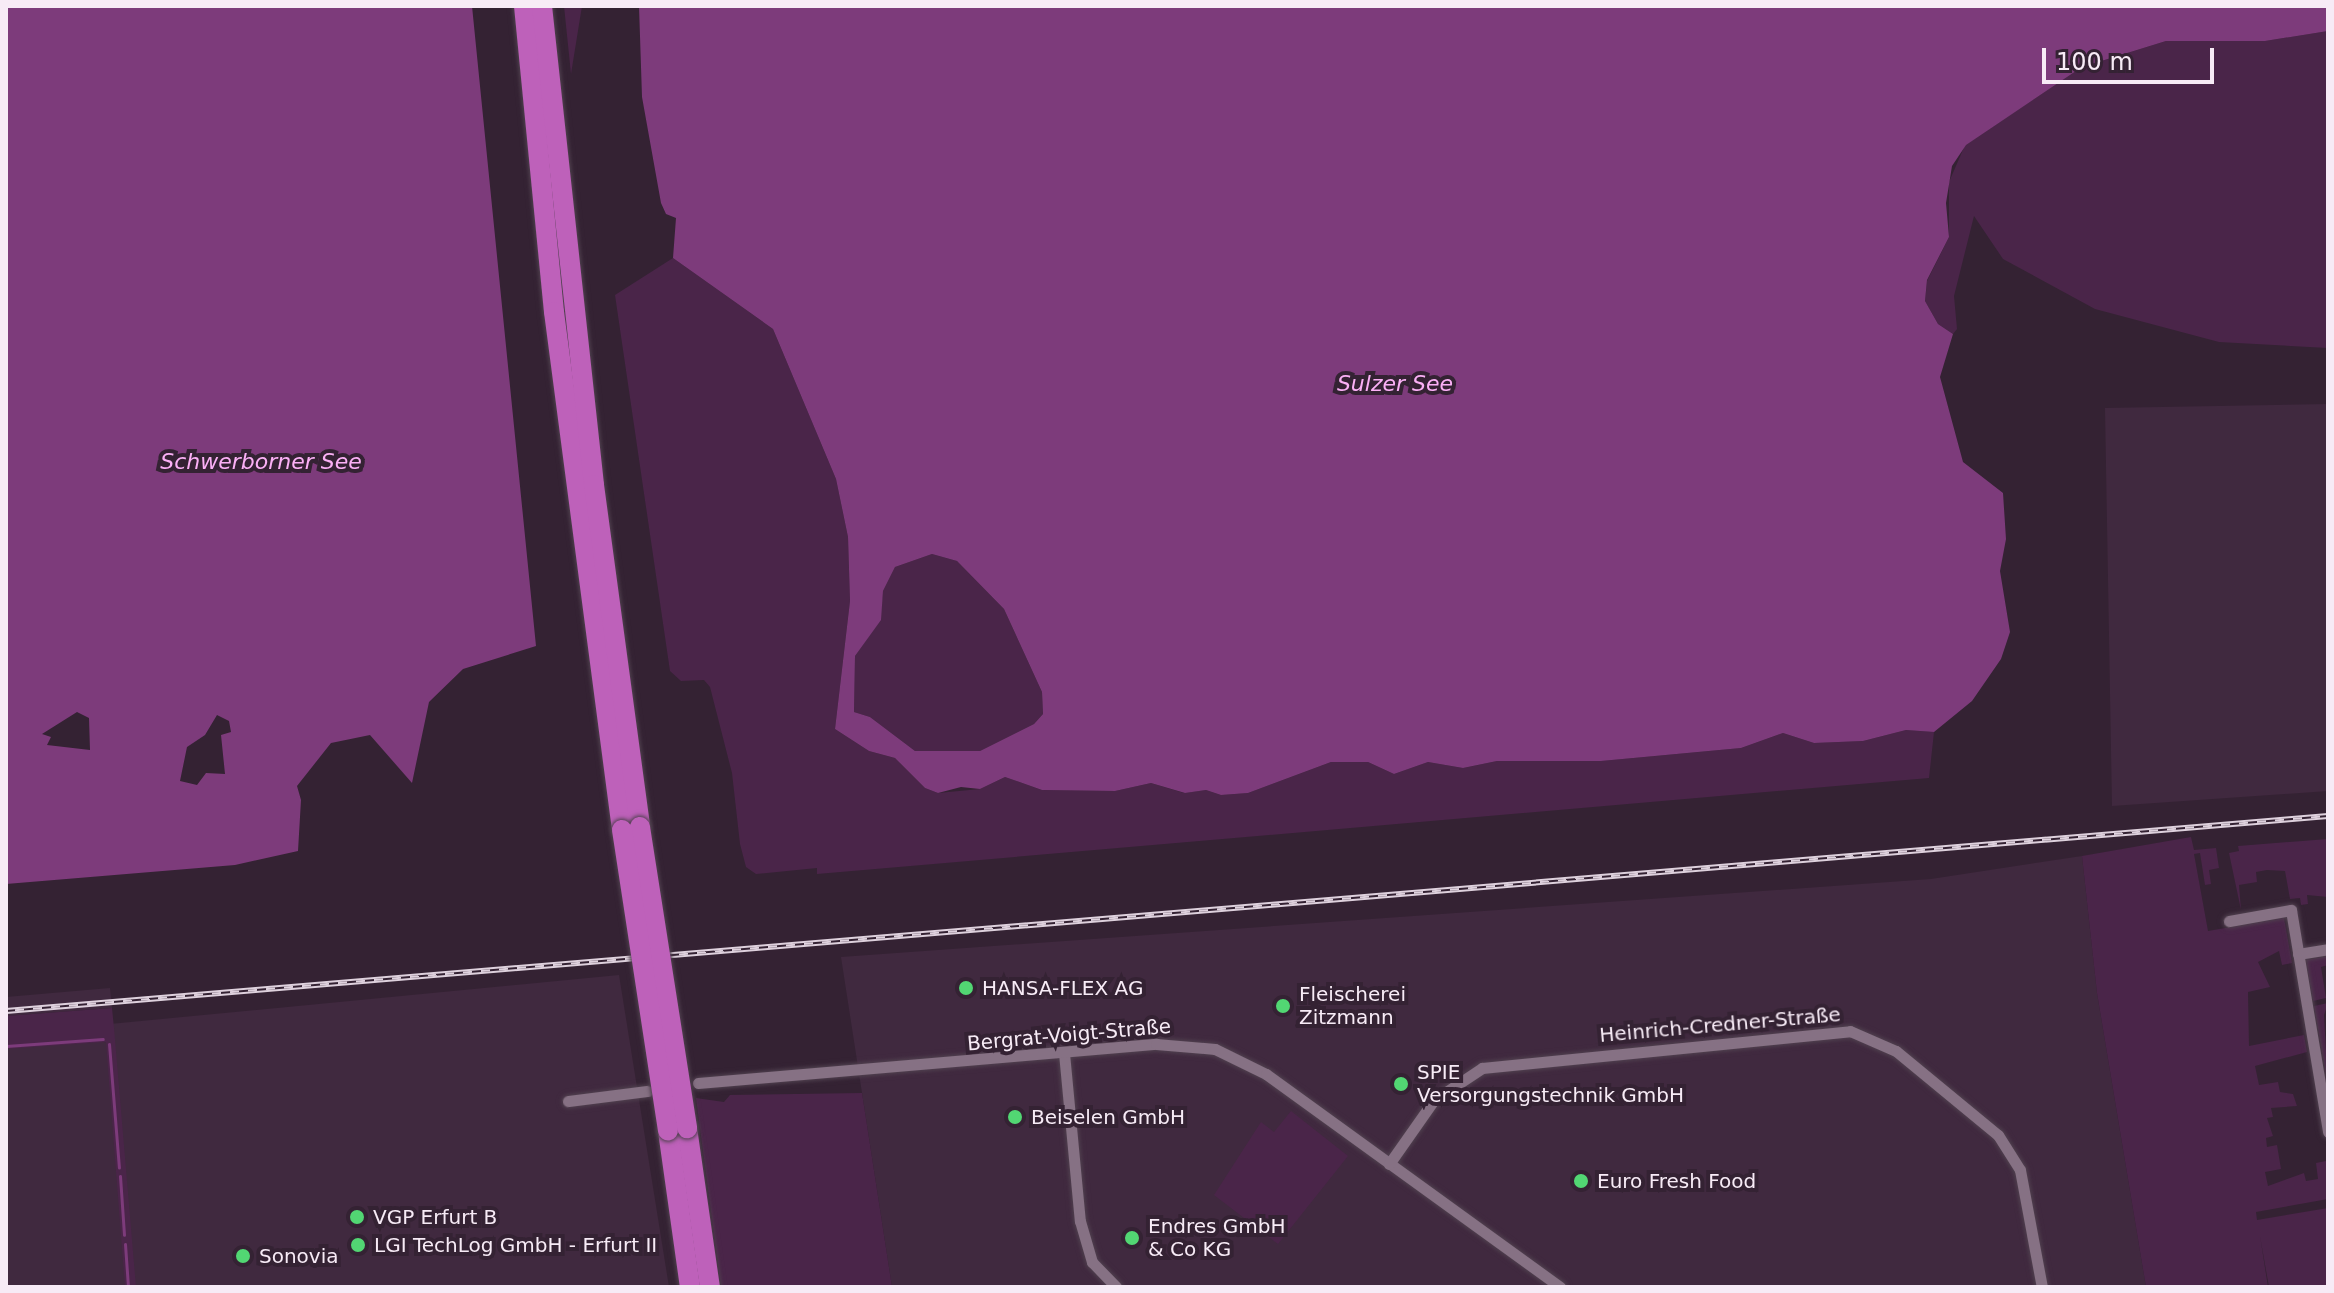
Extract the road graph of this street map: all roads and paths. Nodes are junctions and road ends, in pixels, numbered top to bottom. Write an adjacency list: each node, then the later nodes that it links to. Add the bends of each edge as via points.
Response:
1 (524, 6): 3 (highway, via 555,328)
2 (542, 6): 3 (highway)
3 (631, 829): 11 (highway, bridge)
4 (2229, 921): 6 (street, via 2291,910)
5 (2328, 949): 6 (street)
6 (2298, 954): 12 (street)
7 (1064, 1053): 8 (street, Bergrat-Voigt-Straße); 13 (street, Bergrat-Voigt-Straße, via 1186,1043 1215,1049 1266,1074); 16 (street, via 1080,1221 1092,1262)
8 (698, 1083)
9 (647, 1091): 10 (street)
10 (568, 1101)
11 (677, 1130): 14 (highway); 15 (highway)
12 (2328, 1132)
13 (1389, 1164): 17 (street, Bergrat-Voigt-Straße); 18 (street, Heinrich-Credner-Straße, via 1434,1100 1482,1068 1850,1031 1896,1051 1998,1135 2020,1170)
14 (690, 1287)
15 (710, 1287)
16 (1116, 1287)
17 (1560, 1287)
18 (2042, 1287)

